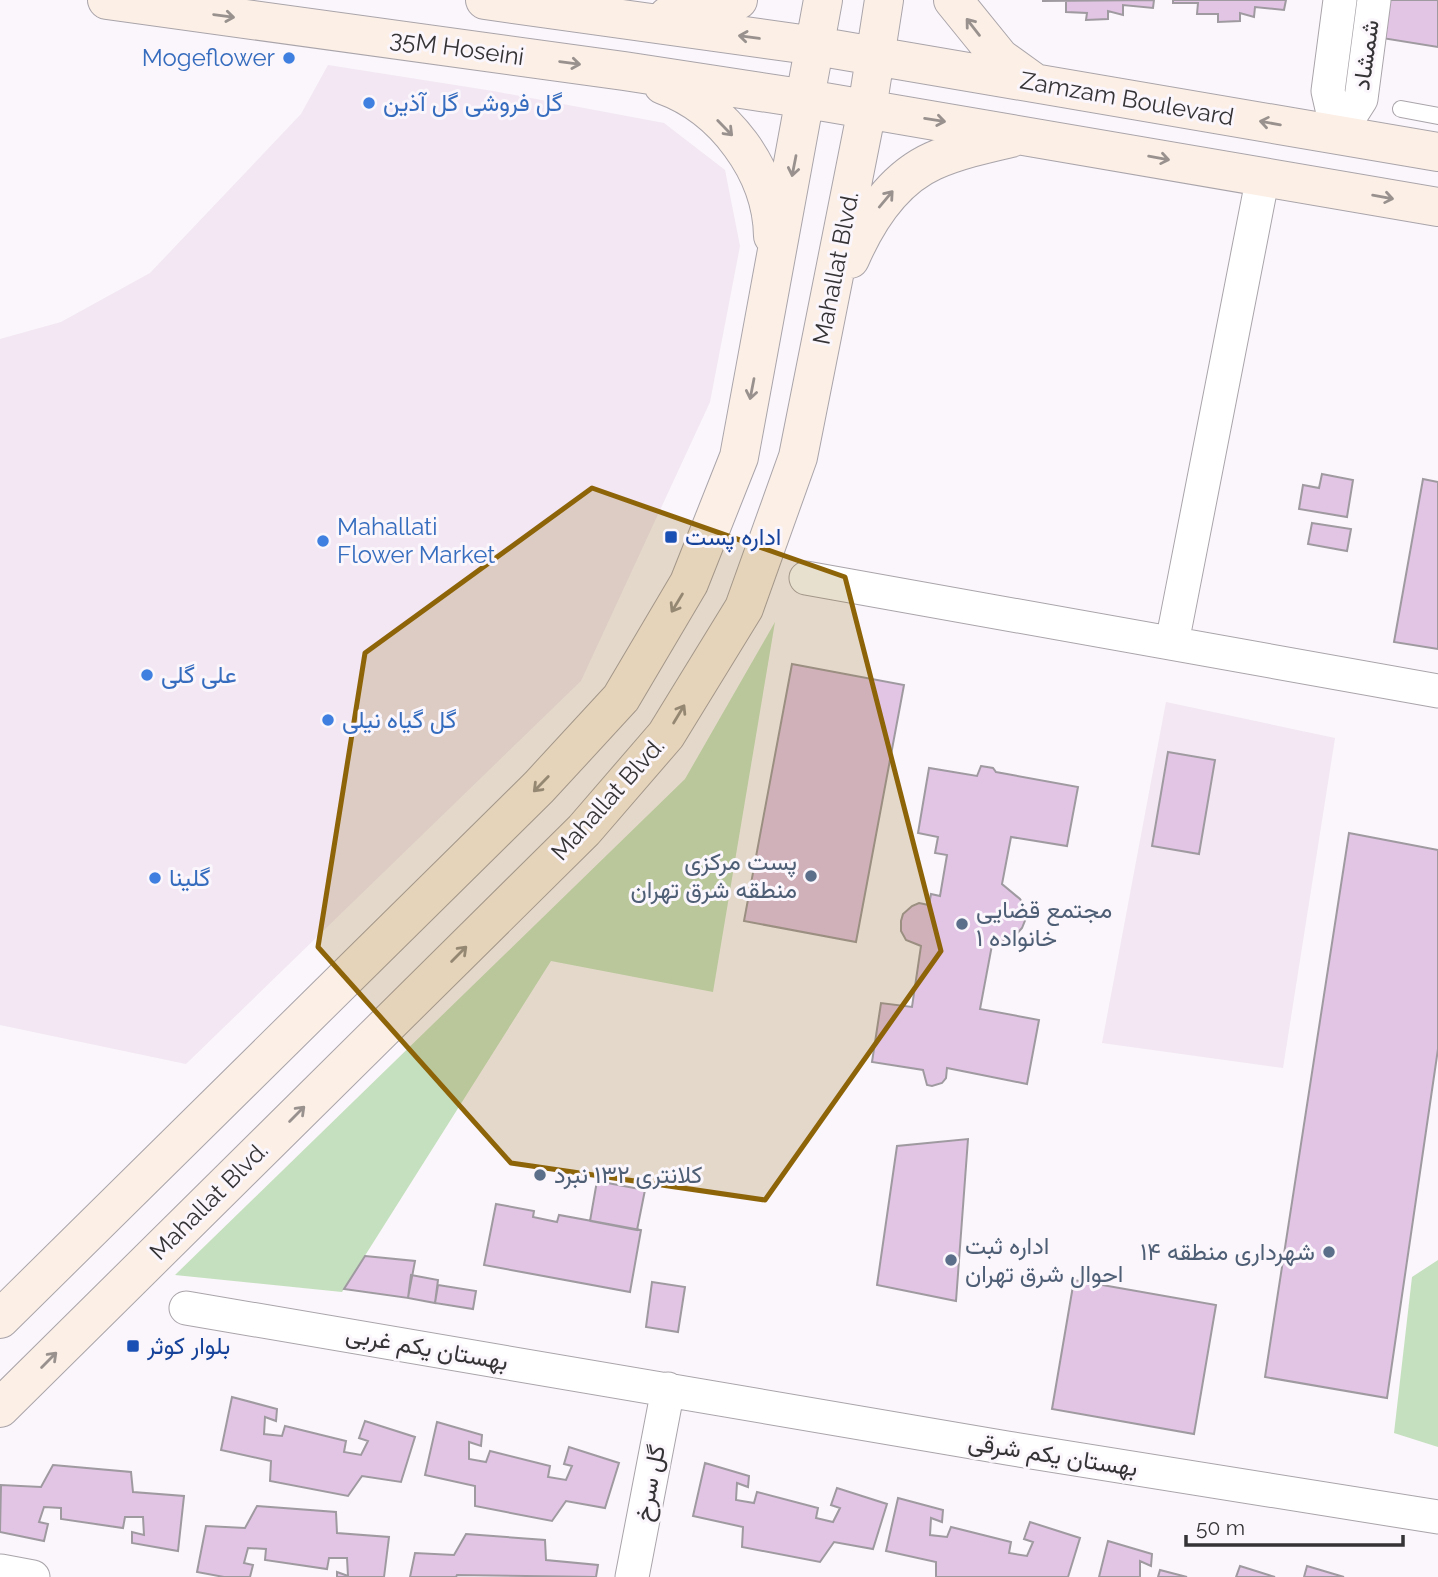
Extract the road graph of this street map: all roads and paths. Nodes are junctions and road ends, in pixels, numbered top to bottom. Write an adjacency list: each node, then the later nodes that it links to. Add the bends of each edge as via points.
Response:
1 (107, 0): 12 (main road, 35M Hoseini, one-way to 12)
2 (485, 0): 9 (main road)
3 (738, 0): 9 (main road, via 675,15)
4 (824, 0): 10 (main road)
5 (884, 0): 11 (main road, Mahallat Blvd.)
6 (953, 0): 13 (main road, one-way to 6, via 1000,58)
7 (1340, 0): 19 (street, شمشاد, via 1328,91)
8 (1374, 0): 19 (street, شمشاد, via 1361,99)
9 (627, 20): 10 (main road, one-way to 9)
10 (816, 46): 11 (main road, Zamzam Boulevard); 14 (main road)
11 (875, 56): 13 (main road, Zamzam Boulevard); 15 (main road, Mahallat Blvd.)
12 (624, 71): 14 (main road, 35M Hoseini); 23 (main road, one-way to 23, via 700,104 742,146 762,181 773,225)
13 (1033, 82): 19 (main road, Zamzam Boulevard, one-way to 13)
14 (807, 99): 15 (main road, 35M Hoseini); 23 (main road, one-way to 23)
15 (867, 109): 18 (main road, one-way to 18); 24 (main road, Mahallat Blvd.)
16 (1401, 110): 17 (lane)
17 (1438, 116)
18 (1025, 135): 21 (main road, one-way to 21); 24 (main road, one-way to 18, via 871,217 897,186 931,162)
19 (1338, 135): 20 (main road, Zamzam Boulevard)
20 (1438, 152)
21 (1263, 176): 22 (main road, one-way to 22); 26 (street)
22 (1438, 207)
23 (773, 273): 29 (main road, one-way to 29, via 739,457 689,583 621,698 538,787)
24 (830, 302): 31 (main road, Mahallat Blvd., one-way to 24, via 584,830 666,735 744,608 798,457)
25 (806, 578): 26 (street)
26 (1172, 643): 27 (street)
27 (1438, 691)
28 (186, 1308): 30 (street, بهستان یکم غربی)
29 (0, 1319)
30 (668, 1389): 32 (street, بهستان یکم شرقی); 35 (street, گل سرخ)
31 (0, 1408)
32 (1438, 1517)
33 (1, 1571): 34 (street)
34 (33, 1577)
35 (632, 1577)

